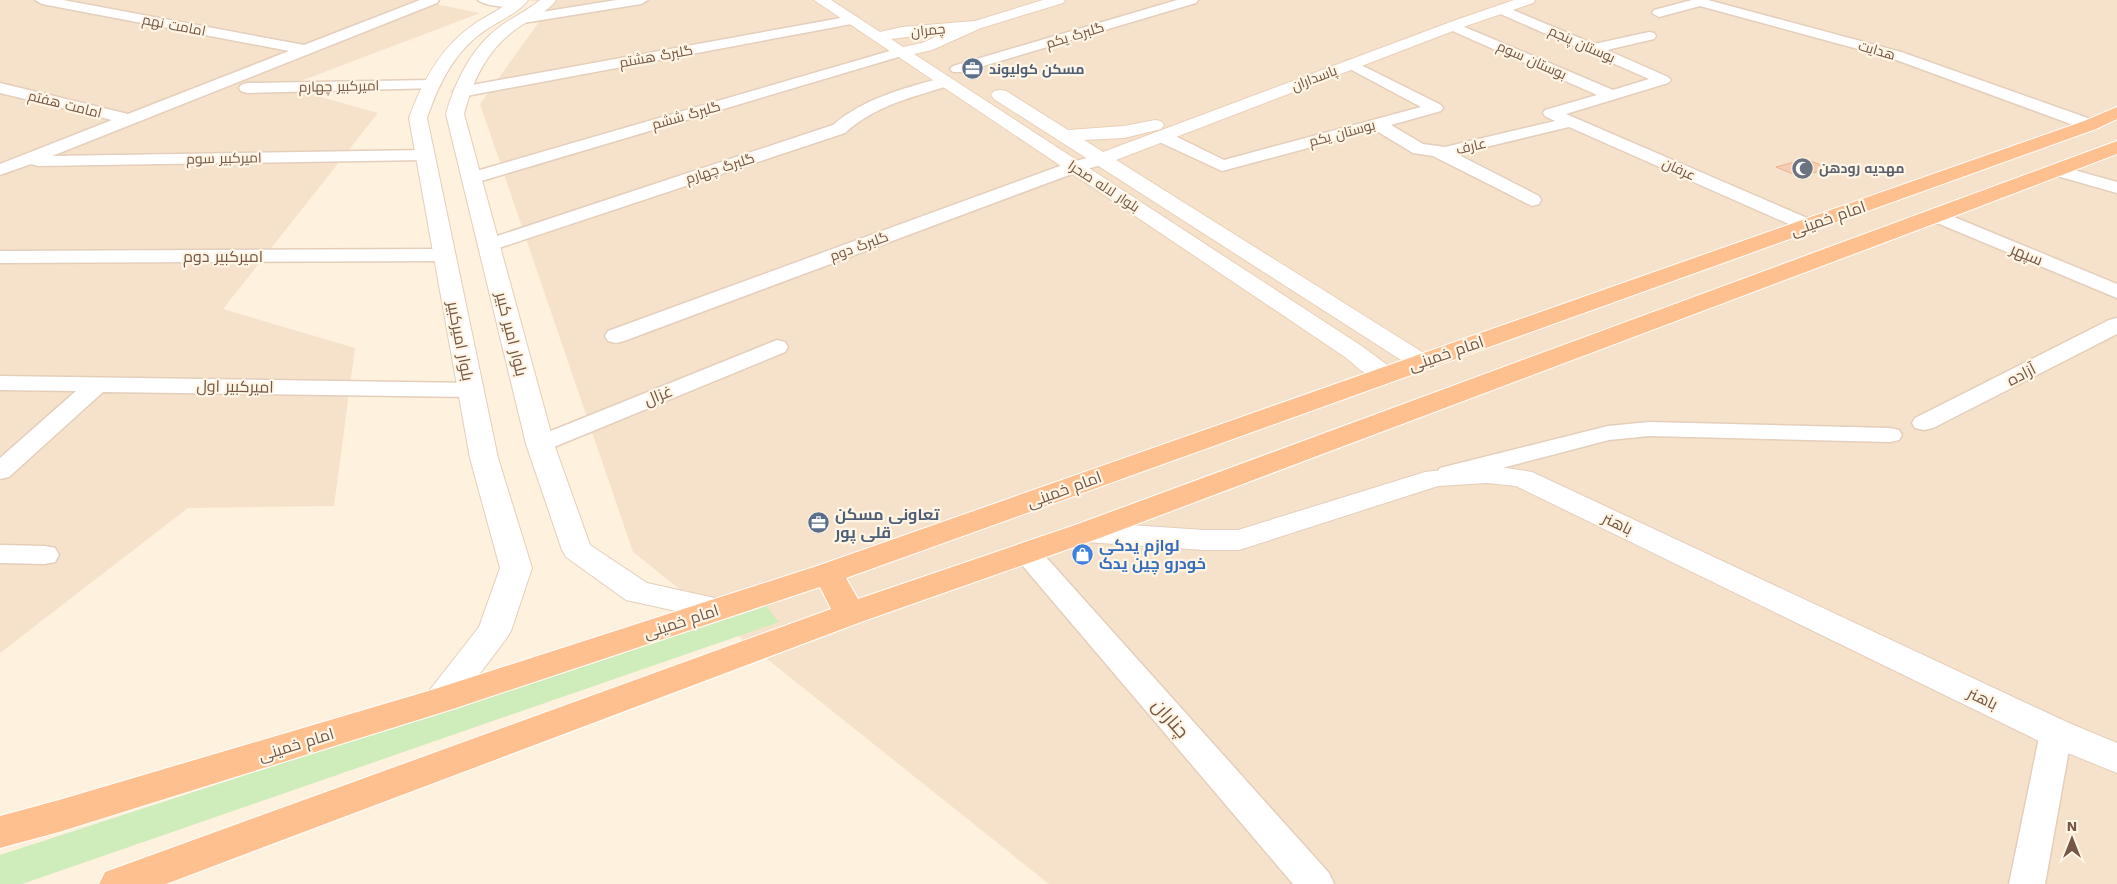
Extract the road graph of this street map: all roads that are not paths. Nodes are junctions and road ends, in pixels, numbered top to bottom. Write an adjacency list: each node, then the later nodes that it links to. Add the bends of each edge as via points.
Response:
1 (42, 0): 21 (street, امامت نهم)
2 (432, 0): 21 (street)
3 (485, 0): 12 (street)
4 (549, 0): 12 (main road)
5 (641, 0): 12 (street)
6 (821, 0): 14 (main road, بلوار لاله صحرا)
7 (850, 0): 18 (main road, بلوار لاله صحرا)
8 (1058, 0): 15 (main road, چمران)
9 (1191, 0): 24 (street, گلبرگ یکم)
10 (1528, 0): 11 (main road, پاسداران)
11 (1498, 4): 16 (main road, پاسداران); 20 (street, بوستان پنجم); 22 (main road, پاسداران)
12 (520, 8): 25 (main road, via 472,32 455,49); 28 (main road, via 487,48)
13 (1659, 13): 36 (street, هدایت, via 1700,2 1896,55)
14 (852, 20): 18 (main road, بلوار لاله صحرا, via 880,37); 28 (street, گلبرگ هشتم)
15 (976, 25): 18 (main road, چمران); 19 (main road, چمران)
16 (1453, 26): 23 (main road, پاسداران); 29 (street, بوستان سوم)
17 (1649, 36): 20 (street)
18 (901, 42): 19 (main road, بلوار لاله صحرا); 24 (main road, بلوار لاله صحرا); 47 (street, گلبرگ ششم)
19 (926, 47): 24 (main road, بلوار لاله صحرا)
20 (1593, 49): 29 (street, بوستان پنجم, via 1663,80)
21 (306, 50): 33 (street)
22 (1334, 59): 23 (main road); 37 (main road, پاسداران, via 1153,126 1124,132)
23 (1351, 64): 35 (street, بوستان یکم, via 1435,108); 38 (main road, پاسداران)
24 (952, 76): 37 (main road, بلوار لاله صحرا); 44 (main road, بلوار لاله صحرا); 52 (street, گلبرگ چهارم, via 878,104 849,118 839,129)
25 (432, 85): 27 (street, امیرکبیر چهارم); 32 (main road)
26 (0, 88): 33 (street, امامت هفتم)
27 (247, 88)
28 (461, 92): 31 (main road)
29 (1612, 95): 34 (street, عرفان, via 1551,113)
30 (2117, 112): 36 (highway, امام خمینی)
31 (455, 114): 32 (main road); 47 (main road, بلوار امیر کبیر)
32 (418, 118): 41 (main road, بلوار امیرکبیر)
33 (130, 119): 43 (street)
34 (1570, 122): 40 (street, عارف, via 1445,152); 51 (street, عرفان)
35 (1377, 124): 38 (street, بوستان یکم, via 1222,166); 40 (street, عارف, via 1419,149)
36 (2090, 126): 51 (highway, امام خمینی)
37 (1064, 136): 42 (main road, بلوار لاله صحرا)
38 (1161, 136): 42 (main road, پاسداران)
39 (2117, 147): 46 (highway)
40 (1437, 151): 49 (street)
41 (426, 155): 43 (street, امیرکبیر سوم); 53 (main road, بلوار امیرکبیر)
42 (1102, 160): 44 (street, گلبرگ دوم); 59 (main road, بلوار لاله صحرا)
43 (23, 161): 45 (street)
44 (1074, 167): 60 (street, گلبرگ دوم); 61 (main road, بلوار لاله صحرا)
45 (0, 170)
46 (2056, 170): 48 (street); 50 (highway)
47 (472, 178): 52 (main road, بلوار امیر کبیر)
48 (2117, 188)
49 (1532, 200)
50 (1937, 216): 56 (highway); 57 (street, سپهر)
51 (1807, 225): 55 (highway, امام خمینی)
52 (489, 245): 70 (main road, بلوار امیر کبیر)
53 (445, 255): 54 (street, امیرکبیر دوم); 67 (main road, بلوار امیرکبیر)
54 (0, 257)
55 (1712, 259): 56 (highway); 63 (highway, امام خمینی)
56 (1759, 281): 73 (highway)
57 (2117, 292)
58 (2117, 324): 68 (street, آزاده)
59 (1363, 327): 61 (main road); 63 (main road, بلوار لاله صحرا)
60 (616, 336)
61 (1332, 338): 64 (main road, بلوار لاله صحرا)
62 (777, 346): 70 (street, غزال)
63 (1421, 362): 64 (highway, امام خمینی)
64 (1384, 375): 79 (highway, امام خمینی)
65 (0, 383): 66 (street, امیرکبیر اول)
66 (98, 384): 67 (street, امیرکبیر اول); 71 (street)
67 (471, 390): 82 (main road, بلوار امیرکبیر, via 484,458 516,568 494,630)
68 (1924, 423)
69 (1890, 435): 72 (street, via 1649,429 1608,433)
70 (540, 444): 80 (main road, بلوار امیر کبیر, via 577,550 637,592)
71 (0, 471)
72 (1435, 478): 75 (main road, باهنر, via 1239,540); 83 (main road, باهنر, via 1487,474 1522,478)
73 (1167, 502): 74 (highway); 75 (main road, via 1161,513 1162,524 1174,533)
74 (1086, 532): 75 (main road, باهنر); 76 (highway)
75 (1204, 540)
76 (1026, 552): 81 (highway); 87 (street, چناران)
77 (0, 554): 78 (street)
78 (45, 555)
79 (828, 573): 80 (highway, امام خمینی); 81 (highway)
80 (717, 609): 82 (highway, امام خمینی)
81 (850, 614): 86 (highway)
82 (441, 700): 85 (highway, امام خمینی)
83 (2056, 733): 84 (main road, باهنر); 88 (street)
84 (2117, 759)
85 (0, 832)
86 (119, 884)
87 (1316, 884)
88 (2027, 884)

